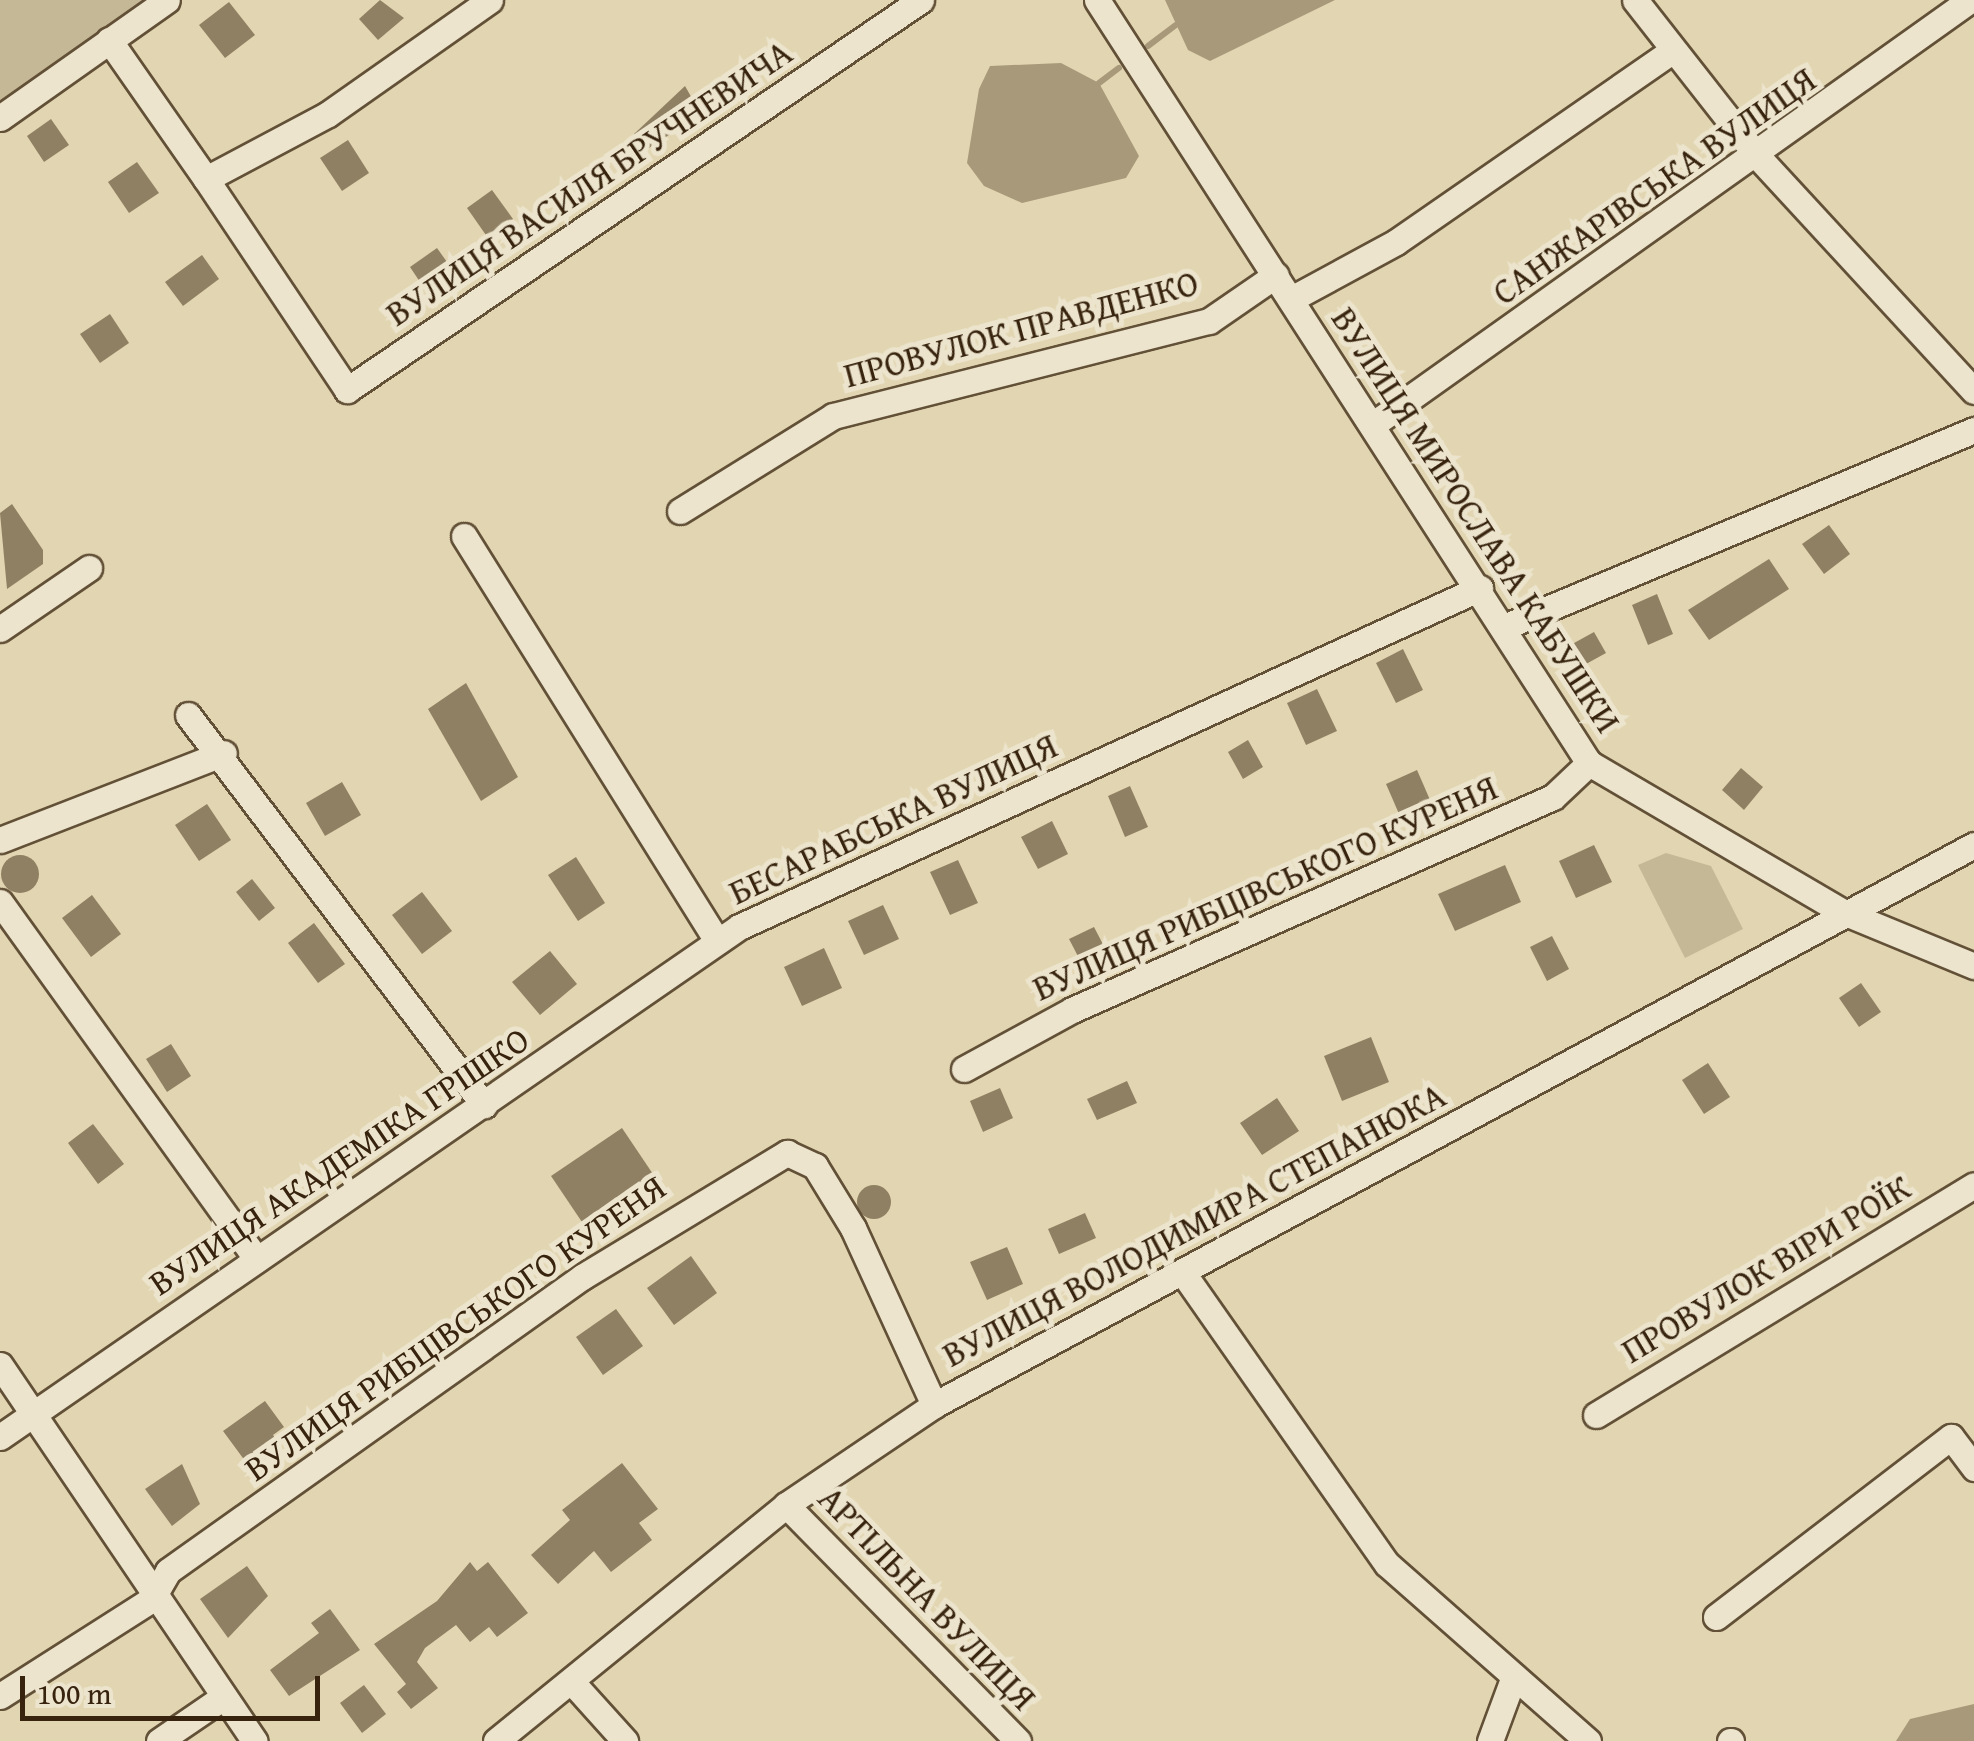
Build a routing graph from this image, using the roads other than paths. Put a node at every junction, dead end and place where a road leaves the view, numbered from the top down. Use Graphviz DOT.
graph roads {
  1 [pos="166,0"];
  2 [pos="490,0"];
  3 [pos="921,0"];
  4 [pos="1096,0"];
  5 [pos="1635,0"];
  6 [pos="1970,0"];
  7 [pos="109,40"];
  8 [pos="1669,53"];
  9 [pos="0,118"];
  10 [pos="1758,158"];
  11 [pos="206,178"];
  12 [pos="1276,275"];
  13 [pos="1293,298"];
  14 [pos="1974,391"];
  15 [pos="1375,424"];
  16 [pos="1974,430"];
  17 [pos="680,511"];
  18 [pos="464,536"];
  19 [pos="89,568"];
  20 [pos="1480,588"];
  21 [pos="1504,627"];
  22 [pos="0,628"];
  23 [pos="188,715"];
  24 [pos="224,753"];
  25 [pos="1589,762"];
  26 [pos="0,840"];
  27 [pos="1974,845"];
  28 [pos="0,902"];
  29 [pos="1843,912"];
  30 [pos="717,941"];
  31 [pos="1974,966"];
  32 [pos="964,1069"];
  33 [pos="484,1105"];
  34 [pos="1974,1186"];
  35 [pos="257,1259"];
  36 [pos="1183,1273"];
  37 [pos="0,1365"];
  38 [pos="934,1404"];
  39 [pos="35,1413"];
  40 [pos="1596,1415"];
  41 [pos="0,1437"];
  42 [pos="1974,1468"];
  43 [pos="786,1505"];
  44 [pos="152,1599"];
  45 [pos="1716,1617"];
  46 [pos="1514,1676"];
  47 [pos="571,1681"];
  48 [pos="0,1696"];
  49 [pos="222,1698"];
  50 [pos="159,1741"];
  51 [pos="255,1741"];
  52 [pos="496,1741"];
  53 [pos="624,1741"];
  54 [pos="1018,1741"];
  55 [pos="1490,1741"];
  56 [pos="1588,1741"];
  1 -- 7 [label="street"];
  2 -- 11 [label="street"];
  3 -- 11 [label="street, ВУЛИЦЯ ВАСИЛЯ БРУЧНЕВИЧА"];
  4 -- 12 [label="street, ВУЛИЦЯ МИРОСЛАВА КАБУШКИ"];
  5 -- 8 [label="street"];
  6 -- 10 [label="street, САНЖАРІВСЬКА ВУЛИЦЯ"];
  7 -- 9 [label="street"];
  7 -- 11 [label="street"];
  8 -- 10 [label="street"];
  8 -- 13 [label="street"];
  10 -- 14 [label="street"];
  10 -- 15 [label="street, САНЖАРІВСЬКА ВУЛИЦЯ"];
  12 -- 13 [label="street, ВУЛИЦЯ МИРОСЛАВА КАБУШКИ"];
  12 -- 17 [label="street, ПРОВУЛОК ПРАВДЕНКО"];
  13 -- 15 [label="street, ВУЛИЦЯ МИРОСЛАВА КАБУШКИ"];
  15 -- 20 [label="street, ВУЛИЦЯ МИРОСЛАВА КАБУШКИ"];
  16 -- 21 [label="street"];
  18 -- 30 [label="street, БЕСАРАБСЬКА ВУЛИЦЯ"];
  19 -- 22 [label="street"];
  20 -- 21 [label="street, ВУЛИЦЯ МИРОСЛАВА КАБУШКИ"];
  20 -- 30 [label="street, БЕСАРАБСЬКА ВУЛИЦЯ"];
  21 -- 25 [label="street, ВУЛИЦЯ МИРОСЛАВА КАБУШКИ"];
  23 -- 24 [label="street"];
  24 -- 26 [label="street"];
  24 -- 33 [label="street"];
  25 -- 29 [label="street, ВУЛИЦЯ МИРОСЛАВА КАБУШКИ"];
  25 -- 32 [label="street, ВУЛИЦЯ РИБЦІВСЬКОГО КУРЕНЯ"];
  27 -- 29 [label="street, ВУЛИЦЯ ВОЛОДИМИРА СТЕПАНЮКА"];
  28 -- 35 [label="street"];
  29 -- 31 [label="street, ВУЛИЦЯ МИРОСЛАВА КАБУШКИ"];
  29 -- 36 [label="street, ВУЛИЦЯ ВОЛОДИМИРА СТЕПАНЮКА"];
  30 -- 33 [label="street, ВУЛИЦЯ АКАДЕМІКА ГРІШКО"];
  33 -- 35 [label="street, ВУЛИЦЯ АКАДЕМІКА ГРІШКО"];
  34 -- 40 [label="street, ПРОВУЛОК ВІРИ РОЇК"];
  35 -- 39 [label="street, ВУЛИЦЯ АКАДЕМІКА ГРІШКО"];
  36 -- 38 [label="street, ВУЛИЦЯ ВОЛОДИМИРА СТЕПАНЮКА"];
  36 -- 46 [label="street"];
  37 -- 39 [label="street"];
  38 -- 43 [label="street, ВУЛИЦЯ ВОЛОДИМИРА СТЕПАНЮКА"];
  38 -- 44 [label="street, ВУЛИЦЯ РИБЦІВСЬКОГО КУРЕНЯ"];
  39 -- 41 [label="street, ВУЛИЦЯ АКАДЕМІКА ГРІШКО"];
  39 -- 44 [label="street"];
  42 -- 45 [label="street"];
  43 -- 47 [label="street, ВУЛИЦЯ ВОЛОДИМИРА СТЕПАНЮКА"];
  43 -- 54 [label="street, АРТІЛЬНА ВУЛИЦЯ"];
  44 -- 48 [label="street"];
  44 -- 49 [label="street"];
  46 -- 55 [label="street"];
  46 -- 56 [label="street"];
  47 -- 52 [label="street, ВУЛИЦЯ ВОЛОДИМИРА СТЕПАНЮКА"];
  47 -- 53 [label="street"];
  49 -- 50 [label="street"];
  49 -- 51 [label="street"];
}
